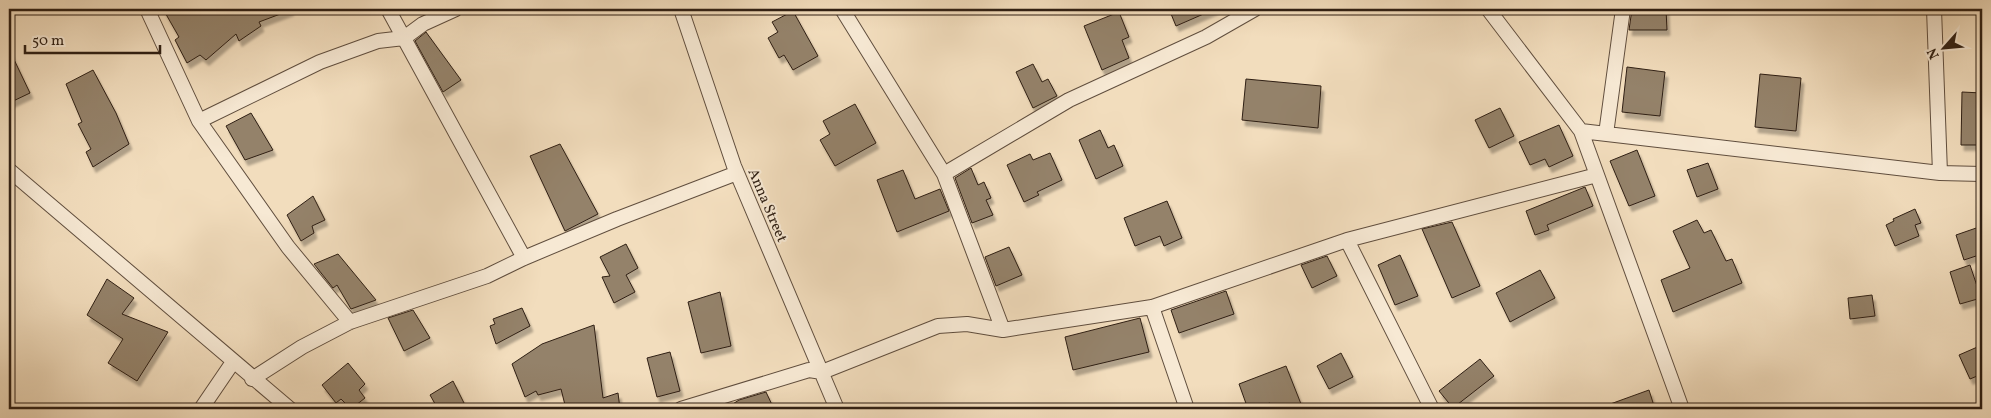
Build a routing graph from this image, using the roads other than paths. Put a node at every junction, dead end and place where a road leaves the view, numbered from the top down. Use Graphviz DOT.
graph roads {
  1 [pos="147,9"];
  2 [pos="388,9"];
  3 [pos="456,9"];
  4 [pos="681,9"];
  5 [pos="842,9"];
  6 [pos="1254,9"];
  7 [pos="1488,9"];
  8 [pos="1623,9"];
  9 [pos="1934,9"];
  10 [pos="404,38"];
  11 [pos="199,121"];
  12 [pos="1581,131"];
  13 [pos="1606,134"];
  14 [pos="9,170"];
  15 [pos="737,173"];
  16 [pos="1940,173"];
  17 [pos="944,174"];
  18 [pos="1982,174"];
  19 [pos="1597,175"];
  20 [pos="1347,240"];
  21 [pos="524,258"];
  22 [pos="1152,307"];
  23 [pos="350,322"];
  24 [pos="1003,330"];
  25 [pos="233,362"];
  26 [pos="822,372"];
  27 [pos="252,379"];
  28 [pos="201,409"];
  29 [pos="290,409"];
  30 [pos="681,409"];
  31 [pos="837,409"];
  32 [pos="1187,409"];
  33 [pos="1432,409"];
  34 [pos="1682,409"];
  1 -- 11 [label="street"];
  2 -- 10 [label="street"];
  3 -- 10 [label="street"];
  4 -- 15 [label="street, Anna Street"];
  5 -- 17 [label="street"];
  6 -- 17 [label="street"];
  7 -- 12 [label="street"];
  8 -- 13 [label="street"];
  9 -- 16 [label="street"];
  10 -- 11 [label="street"];
  10 -- 21 [label="street"];
  11 -- 23 [label="street"];
  12 -- 13 [label="street"];
  12 -- 19 [label="street"];
  13 -- 16 [label="street"];
  14 -- 25 [label="street"];
  15 -- 21 [label="street"];
  15 -- 26 [label="street, Anna Street"];
  16 -- 18 [label="street"];
  17 -- 24 [label="street"];
  19 -- 20 [label="street"];
  19 -- 34 [label="street"];
  20 -- 22 [label="street"];
  20 -- 33 [label="street"];
  21 -- 23 [label="street"];
  22 -- 24 [label="street"];
  22 -- 32 [label="street"];
  23 -- 27 [label="street"];
  24 -- 26 [label="street"];
  25 -- 27 [label="street"];
  25 -- 28 [label="street"];
  26 -- 30 [label="street"];
  26 -- 31 [label="street, Anna Street"];
  27 -- 29 [label="street"];
}
